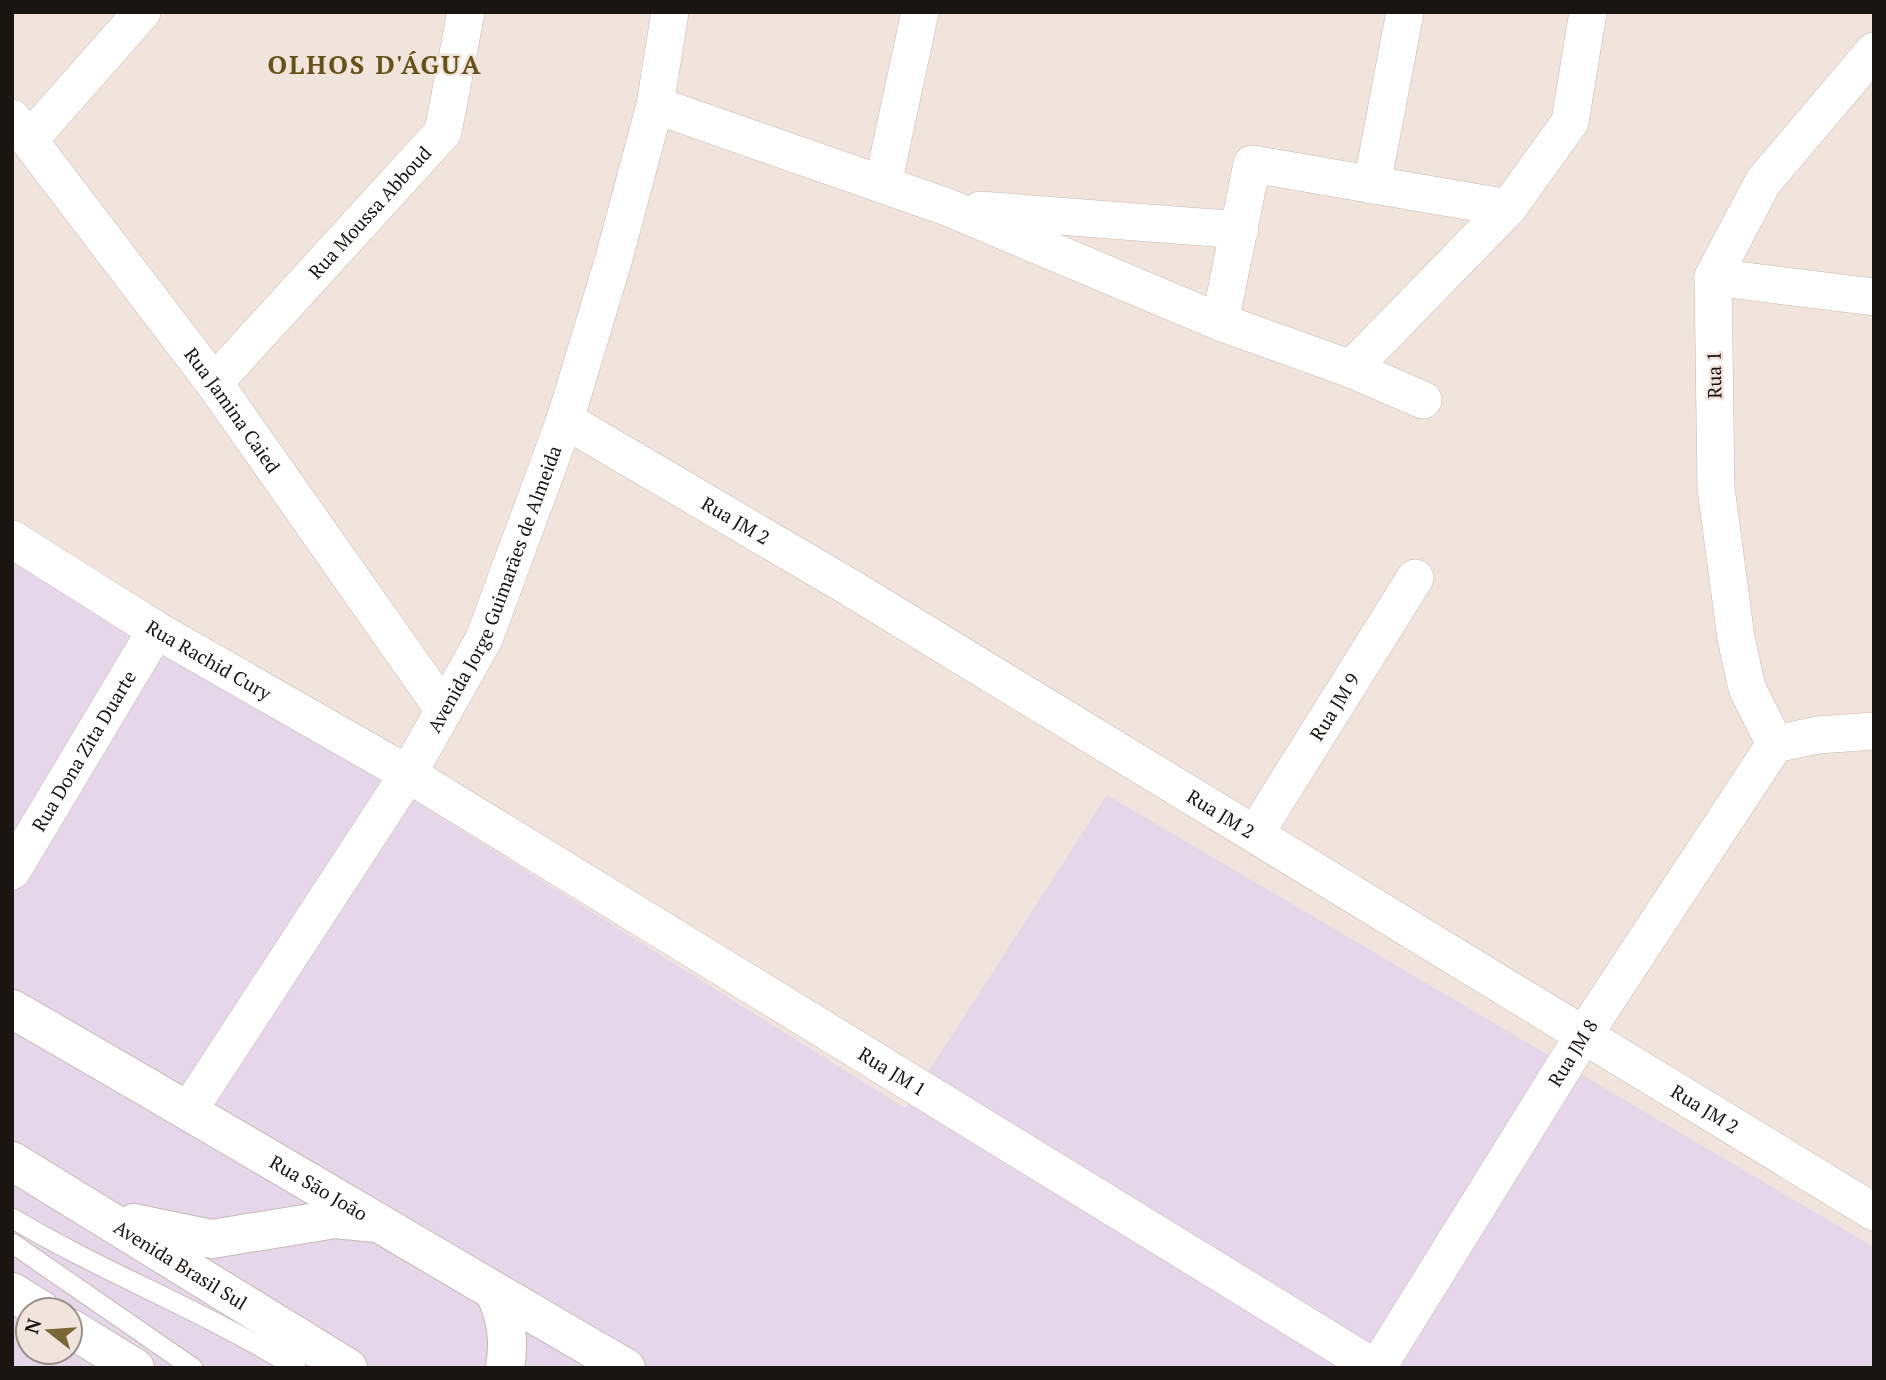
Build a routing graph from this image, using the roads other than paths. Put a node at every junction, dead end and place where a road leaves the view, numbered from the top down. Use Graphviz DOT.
graph roads {
  1 [pos="142,12"];
  2 [pos="466,12"];
  3 [pos="670,12"];
  4 [pos="920,12"];
  5 [pos="1405,12"];
  6 [pos="1588,12"];
  7 [pos="1874,51"];
  8 [pos="655,105"];
  9 [pos="21,128"];
  10 [pos="883,184"];
  11 [pos="1372,185"];
  12 [pos="947,207"];
  13 [pos="1508,208"];
  14 [pos="1240,230"];
  15 [pos="1713,277"];
  16 [pos="1874,297"];
  17 [pos="1220,322"];
  18 [pos="1351,369"];
  19 [pos="214,383"];
  20 [pos="1423,400"];
  21 [pos="565,420"];
  22 [pos="12,539"];
  23 [pos="1415,578"];
  24 [pos="156,630"];
  25 [pos="444,710"];
  26 [pos="1874,731"];
  27 [pos="1775,744"];
  28 [pos="408,774"];
  29 [pos="1255,834"];
  30 [pos="12,871"];
  31 [pos="12,1009"];
  32 [pos="1583,1036"];
  33 [pos="189,1110"];
  34 [pos="12,1161"];
  35 [pos="89,1208"];
  36 [pos="1874,1212"];
  37 [pos="12,1218"];
  38 [pos="376,1223"];
  39 [pos="12,1243"];
  40 [pos="494,1291"];
  41 [pos="84,1337"];
  42 [pos="84,1343"];
  43 [pos="104,1368"];
  44 [pos="135,1368"];
  45 [pos="193,1368"];
  46 [pos="296,1368"];
  47 [pos="348,1368"];
  48 [pos="505,1368"];
  49 [pos="626,1368"];
  50 [pos="1376,1368"];
  1 -- 9 [label="street"];
  2 -- 19 [label="street, Rua Moussa Abboud"];
  3 -- 8 [label="street, Avenida Jorge Guimarães de Almeida"];
  4 -- 10 [label="street"];
  5 -- 11 [label="street"];
  6 -- 13 [label="street"];
  7 -- 15 [label="street, Rua 1"];
  8 -- 10 [label="street"];
  8 -- 21 [label="street, Avenida Jorge Guimarães de Almeida"];
  9 -- 19 [label="street, Rua Jamina Caied"];
  10 -- 12 [label="street"];
  11 -- 13 [label="street"];
  11 -- 14 [label="street"];
  12 -- 14 [label="street"];
  12 -- 17 [label="street"];
  13 -- 18 [label="street"];
  14 -- 17 [label="street"];
  15 -- 16 [label="street"];
  15 -- 27 [label="street, Rua 1"];
  17 -- 18 [label="street"];
  18 -- 20 [label="street"];
  19 -- 25 [label="street, Rua Jamina Caied"];
  21 -- 25 [label="street, Avenida Jorge Guimarães de Almeida"];
  21 -- 29 [label="street, Rua JM 2"];
  22 -- 24 [label="street, Rua Rachid Cury"];
  23 -- 29 [label="street, Rua JM 9"];
  24 -- 28 [label="street, Rua Rachid Cury"];
  24 -- 30 [label="street, Rua Dona Zita Duarte"];
  25 -- 28 [label="street, Avenida Jorge Guimarães de Almeida"];
  26 -- 27 [label="street"];
  27 -- 32 [label="street, Rua JM 8"];
  28 -- 33 [label="street, Avenida Jorge Guimarães de Almeida"];
  28 -- 50 [label="street, Rua JM 1"];
  29 -- 32 [label="street, Rua JM 2"];
  31 -- 33 [label="main road, Rua São João"];
  32 -- 36 [label="street, Rua JM 2"];
  32 -- 50 [label="street, Rua JM 8"];
  33 -- 38 [label="main road, Rua São João"];
  34 -- 35 [label="main road, Avenida Brasil Sul"];
  35 -- 38 [label="main road"];
  35 -- 47 [label="main road, Avenida Brasil Sul"];
  37 -- 46 [label="lane"];
  38 -- 40 [label="main road, Rua São João"];
  39 -- 45 [label="lane"];
  40 -- 48 [label="main road"];
  40 -- 49 [label="main road, Rua São João"];
  41 -- 44 [label="main road"];
  42 -- 43 [label="main road"];
}
